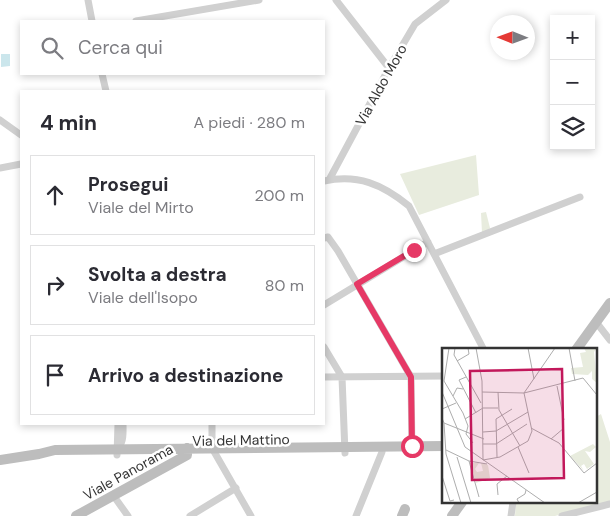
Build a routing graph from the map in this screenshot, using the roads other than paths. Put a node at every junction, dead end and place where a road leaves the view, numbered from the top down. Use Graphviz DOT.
graph roads {
  1 [pos="88,0"];
  2 [pos="259,0"];
  3 [pos="336,0"];
  4 [pos="446,0"];
  5 [pos="92,20"];
  6 [pos="142,20"];
  7 [pos="389,68"];
  8 [pos="102,75"];
  9 [pos="106,90"];
  10 [pos="0,120"];
  11 [pos="20,135"];
  12 [pos="20,164"];
  13 [pos="0,168"];
  14 [pos="326,180"];
  15 [pos="580,197"];
  16 [pos="325,238"];
  17 [pos="428,242"];
  18 [pos="434,254"];
  19 [pos="357,284"];
  20 [pos="325,303"];
  21 [pos="610,303"];
  22 [pos="596,322"];
  23 [pos="610,340"];
  24 [pos="483,348"];
  25 [pos="577,348"];
  26 [pos="325,349"];
  27 [pos="442,376"];
  28 [pos="325,377"];
  29 [pos="342,377"];
  30 [pos="411,377"];
  31 [pos="118,425"];
  32 [pos="124,425"];
  33 [pos="212,425"];
  34 [pos="120,436"];
  35 [pos="442,446"];
  36 [pos="135,449"];
  37 [pos="412,449"];
  38 [pos="345,450"];
  39 [pos="382,450"];
  40 [pos="114,451"];
  41 [pos="214,451"];
  42 [pos="187,452"];
  43 [pos="442,453"];
  44 [pos="0,460"];
  45 [pos="236,488"];
  46 [pos="113,494"];
  47 [pos="461,504"];
  48 [pos="610,504"];
  49 [pos="76,516"];
  50 [pos="128,516"];
  51 [pos="190,516"];
  52 [pos="251,516"];
  53 [pos="356,516"];
  54 [pos="452,516"];
  55 [pos="562,516"];
  1 -- 5 [label="street"];
  2 -- 6 [label="street"];
  3 -- 7 [label="street"];
  4 -- 7 [label="street, Via Aldo Moro"];
  7 -- 14 [label="street, Via Aldo Moro"];
  8 -- 9 [label="street"];
  10 -- 11 [label="street"];
  12 -- 13 [label="street"];
  14 -- 17 [label="street"];
  15 -- 18 [label="street"];
  16 -- 19 [label="street"];
  17 -- 18 [label="street"];
  17 -- 19 [label="street"];
  18 -- 24 [label="street"];
  19 -- 20 [label="street"];
  19 -- 30 [label="street"];
  21 -- 22 [label="main road"];
  22 -- 23 [label="street"];
  22 -- 25 [label="main road"];
  26 -- 29 [label="street"];
  27 -- 30 [label="street"];
  28 -- 29 [label="street"];
  29 -- 30 [label="street"];
  29 -- 38 [label="street"];
  30 -- 37 [label="street"];
  31 -- 34 [label="street"];
  32 -- 34 [label="street"];
  33 -- 41 [label="street"];
  34 -- 36 [label="street"];
  34 -- 40 [label="street"];
  35 -- 37 [label="main road, Via del Mattino"];
  36 -- 40 [label="main road, Via del Mattino"];
  36 -- 42 [label="main road, Via del Mattino"];
  37 -- 39 [label="main road, Via del Mattino"];
  37 -- 43 [label="main road, Via del Mattino"];
  38 -- 39 [label="main road, Via del Mattino"];
  38 -- 41 [label="main road, Via del Mattino"];
  39 -- 53 [label="street"];
  40 -- 42 [label="main road, Via del Mattino"];
  40 -- 44 [label="main road, Via del Mattino"];
  41 -- 42 [label="main road, Via del Mattino"];
  41 -- 45 [label="street"];
  42 -- 46 [label="main road, Viale Panorama"];
  45 -- 51 [label="street"];
  45 -- 52 [label="street"];
  46 -- 49 [label="main road, Viale Panorama"];
  46 -- 50 [label="street"];
  47 -- 54 [label="main road"];
  48 -- 55 [label="street"];
}
